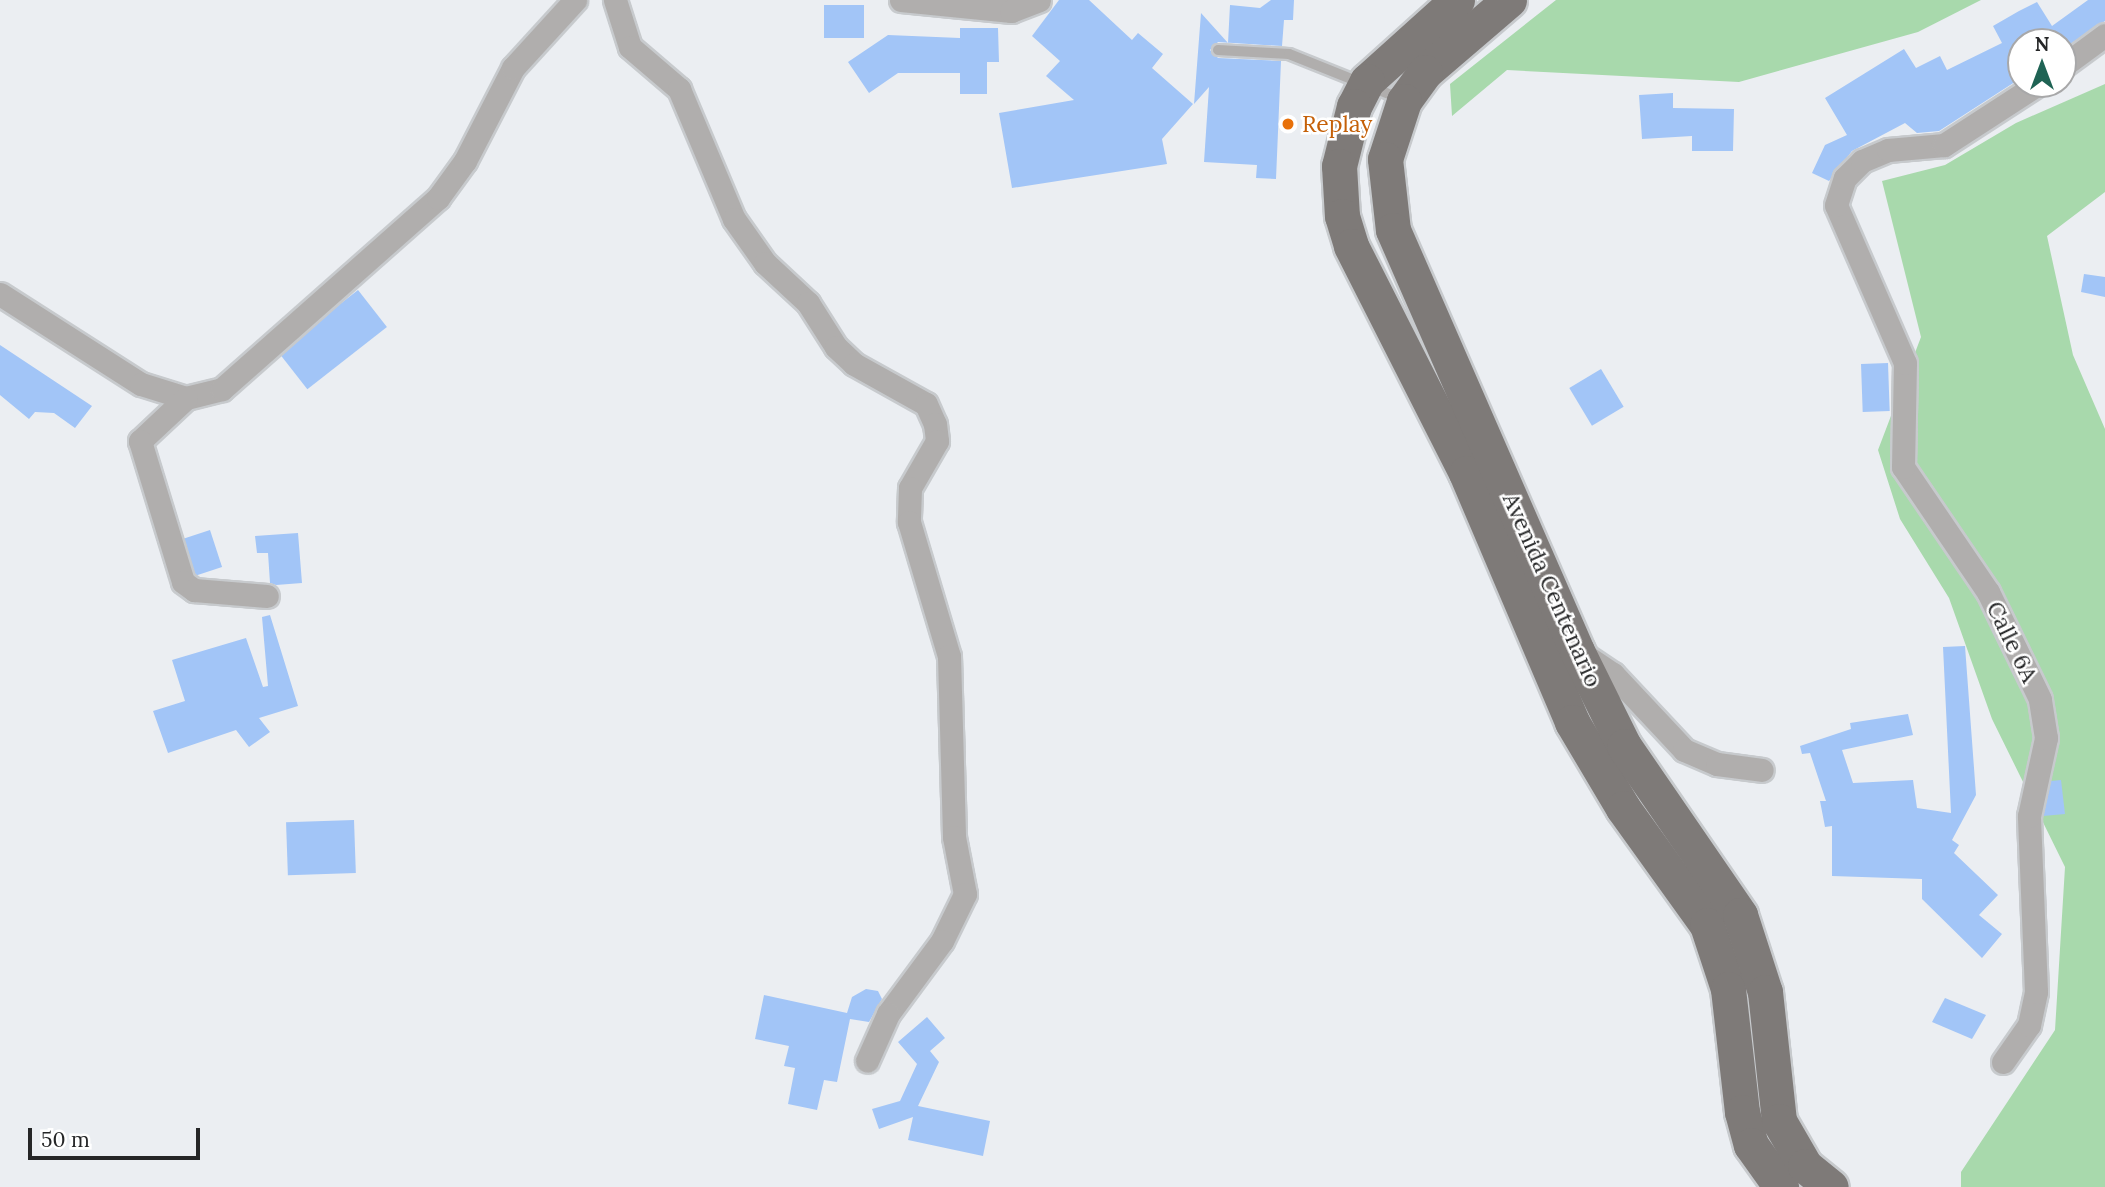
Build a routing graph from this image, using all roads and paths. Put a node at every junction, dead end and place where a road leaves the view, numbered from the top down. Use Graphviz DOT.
graph roads {
  1 [pos="575,0"];
  2 [pos="615,0"];
  3 [pos="901,0"];
  4 [pos="1039,0"];
  5 [pos="1457,0"];
  6 [pos="1510,0"];
  7 [pos="939,2"];
  8 [pos="2105,35"];
  9 [pos="1218,50"];
  10 [pos="2077,56"];
  11 [pos="1367,82"];
  12 [pos="2016,98"];
  13 [pos="1404,101"];
  14 [pos="0,294"];
  15 [pos="186,398"];
  16 [pos="267,596"];
  17 [pos="1577,651"];
  18 [pos="1762,770"];
  19 [pos="867,1060"];
  20 [pos="2003,1062"];
  21 [pos="1781,1187"];
  22 [pos="1831,1187"];
  1 -- 15 [label="street"];
  2 -- 19 [label="street"];
  3 -- 7 [label="street"];
  4 -- 7 [label="street"];
  5 -- 11 [label="main road, Avenida Centenario"];
  6 -- 13 [label="main road, Avenida Centenario"];
  8 -- 10 [label="street"];
  9 -- 11 [label="lane"];
  11 -- 13 [label="lane"];
  11 -- 21 [label="main road, Avenida Centenario"];
  12 -- 20 [label="street, Calle 6A"];
  13 -- 17 [label="main road, Avenida Centenario"];
  14 -- 15 [label="street"];
  15 -- 16 [label="street"];
  17 -- 18 [label="street"];
  17 -- 22 [label="main road, Avenida Centenario"];
}
